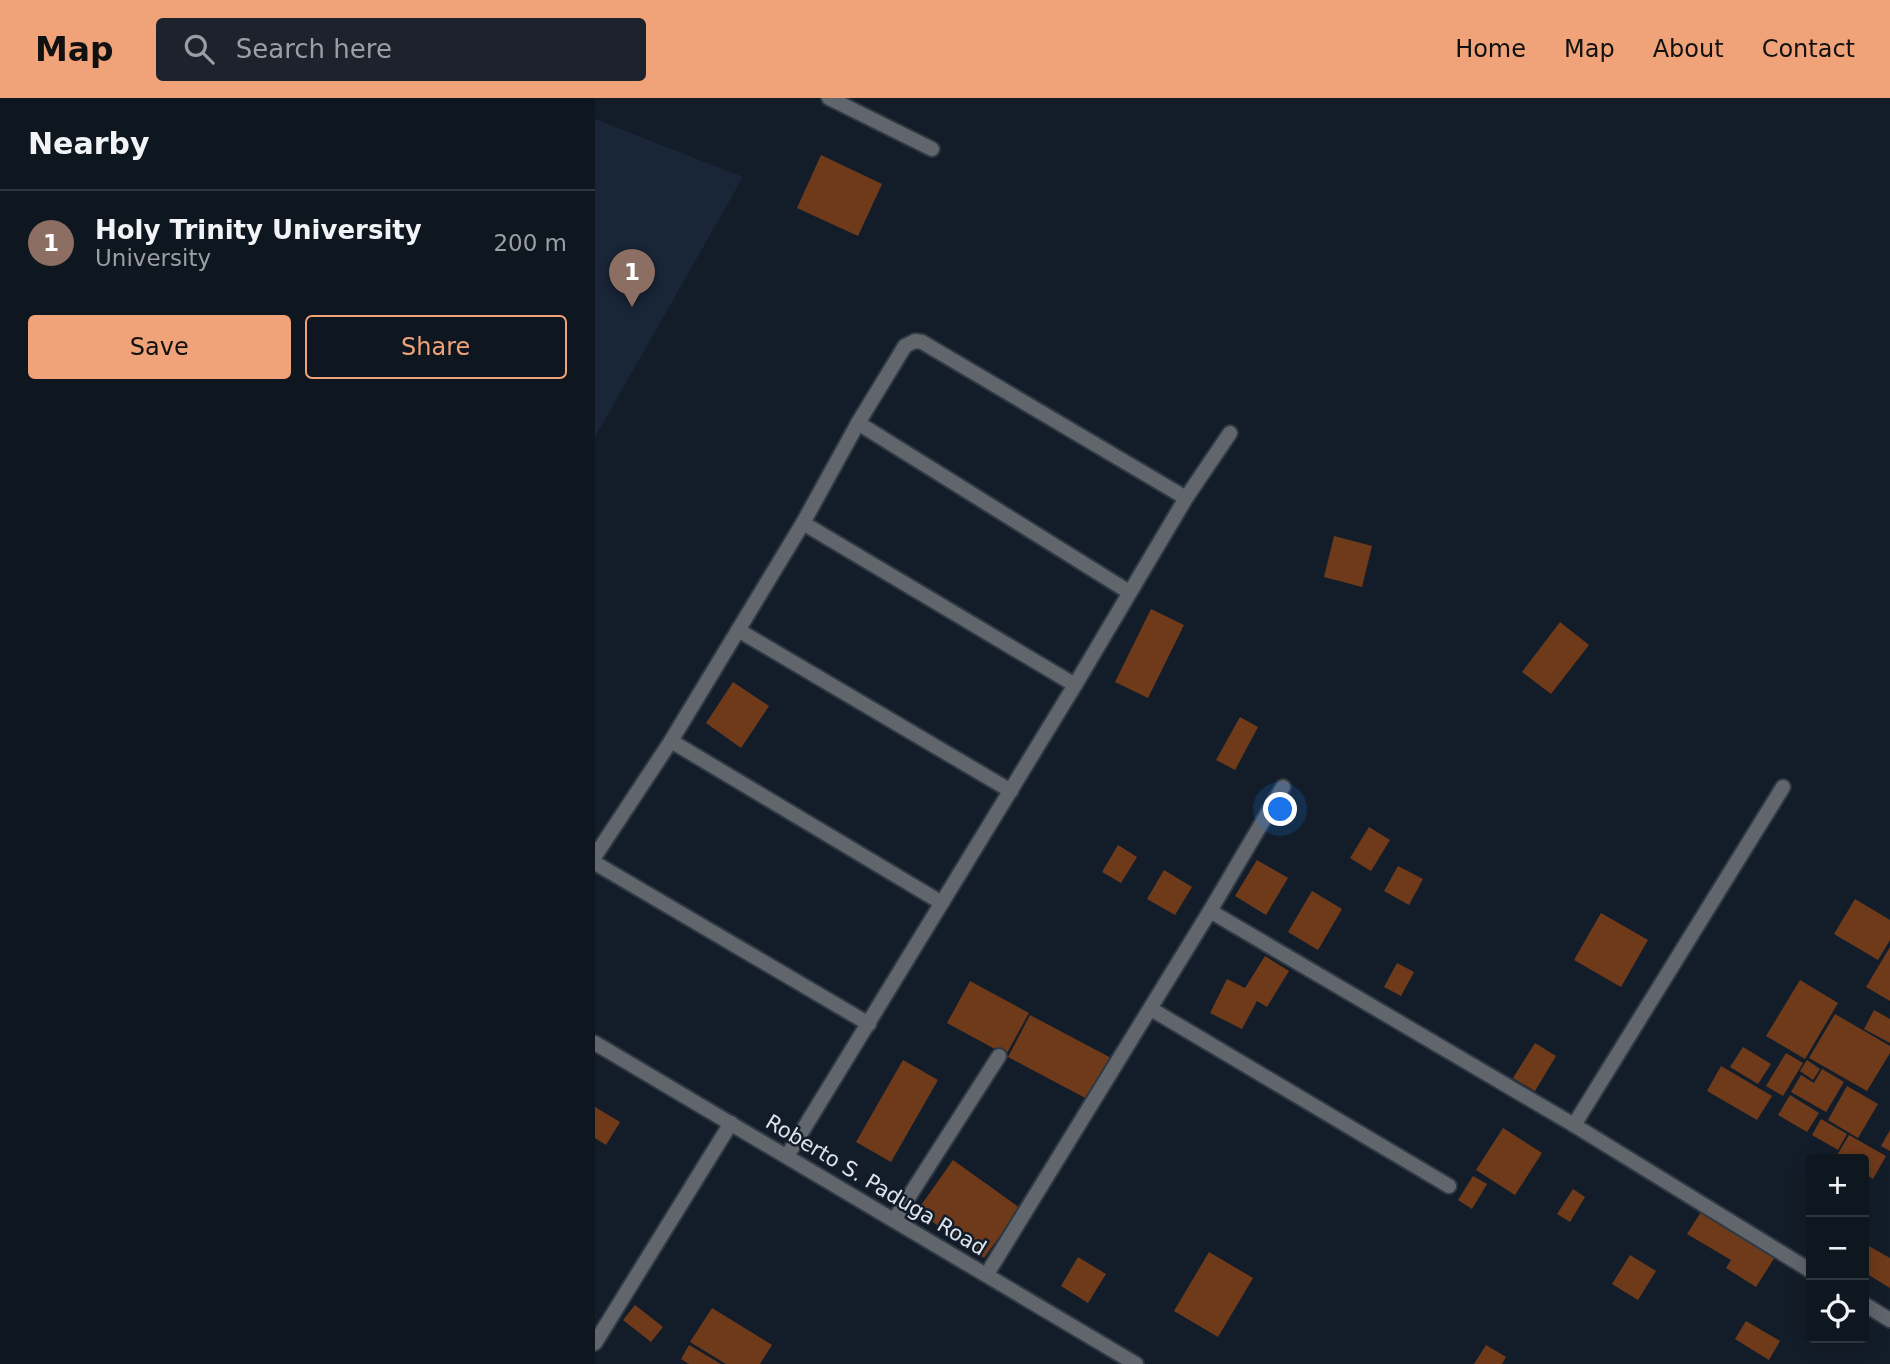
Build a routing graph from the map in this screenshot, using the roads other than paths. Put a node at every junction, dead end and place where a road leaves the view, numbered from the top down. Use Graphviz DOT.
graph roads {
  1 [pos="829,98"];
  2 [pos="932,149"];
  3 [pos="858,423"];
  4 [pos="1230,433"];
  5 [pos="1186,498"];
  6 [pos="803,523"];
  7 [pos="1129,592"];
  8 [pos="738,630"];
  9 [pos="1075,685"];
  10 [pos="671,741"];
  11 [pos="1283,787"];
  12 [pos="1783,787"];
  13 [pos="1011,790"];
  14 [pos="595,856"];
  15 [pos="595,863"];
  16 [pos="942,903"];
  17 [pos="1210,911"];
  18 [pos="1151,1009"];
  19 [pos="869,1024"];
  20 [pos="595,1043"];
  21 [pos="999,1056"];
  22 [pos="731,1123"];
  23 [pos="1574,1125"];
  24 [pos="787,1156"];
  25 [pos="1449,1186"];
  26 [pos="894,1220"];
  27 [pos="1806,1268"];
  28 [pos="987,1275"];
  29 [pos="1869,1307"];
  30 [pos="1890,1320"];
  31 [pos="595,1343"];
  32 [pos="1136,1364"];
  1 -- 2 [label="street"];
  3 -- 5 [label="street"];
  3 -- 6 [label="street"];
  3 -- 7 [label="street"];
  4 -- 5 [label="street"];
  5 -- 7 [label="street"];
  6 -- 8 [label="street"];
  6 -- 9 [label="street"];
  7 -- 9 [label="street"];
  8 -- 10 [label="street"];
  8 -- 13 [label="street"];
  9 -- 13 [label="street"];
  10 -- 14 [label="street"];
  10 -- 16 [label="street"];
  11 -- 17 [label="street"];
  12 -- 23 [label="street"];
  13 -- 16 [label="street"];
  15 -- 19 [label="street"];
  16 -- 19 [label="street"];
  17 -- 18 [label="street"];
  17 -- 23 [label="street"];
  18 -- 25 [label="street"];
  18 -- 28 [label="street"];
  19 -- 24 [label="street"];
  20 -- 22 [label="street, Roberto S. Paduga Road"];
  21 -- 26 [label="street"];
  22 -- 24 [label="street, Roberto S. Paduga Road"];
  22 -- 31 [label="street"];
  23 -- 27 [label="street"];
  24 -- 26 [label="street, Roberto S. Paduga Road"];
  26 -- 28 [label="street, Roberto S. Paduga Road"];
  28 -- 32 [label="street, Roberto S. Paduga Road"];
  29 -- 30 [label="street"];
}
